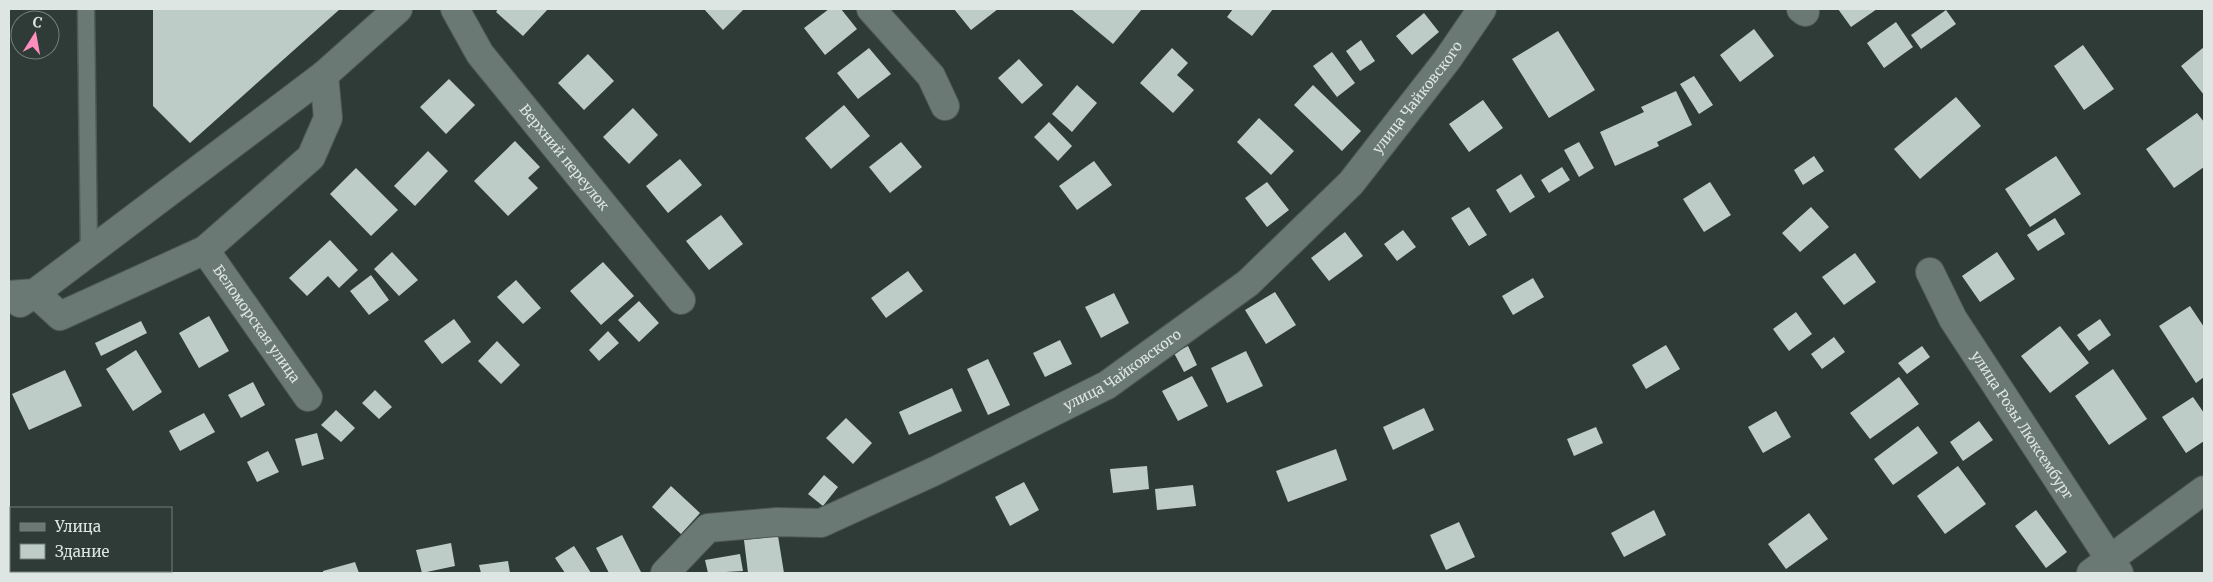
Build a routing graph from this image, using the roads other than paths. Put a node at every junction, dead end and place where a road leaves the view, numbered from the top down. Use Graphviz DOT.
graph roads {
  1 [pos="86,9"];
  2 [pos="398,9"];
  3 [pos="455,9"];
  4 [pos="871,9"];
  5 [pos="1482,9"];
  6 [pos="324,75"];
  7 [pos="945,106"];
  8 [pos="205,250"];
  9 [pos="89,253"];
  10 [pos="1930,272"];
  11 [pos="35,293"];
  12 [pos="9,295"];
  13 [pos="681,300"];
  14 [pos="9,310"];
  15 [pos="308,396"];
  16 [pos="2204,490"];
  17 [pos="2107,568"];
  18 [pos="665,573"];
  1 -- 9 [label="lane"];
  2 -- 6 [label="street"];
  3 -- 13 [label="street, Верхний переулок"];
  4 -- 7 [label="street"];
  5 -- 18 [label="street, улица Чайковского"];
  6 -- 8 [label="street"];
  6 -- 9 [label="street"];
  8 -- 11 [label="street"];
  8 -- 15 [label="street, Беломорская улица"];
  9 -- 11 [label="street"];
  10 -- 17 [label="street, улица Розы Люксембург"];
  11 -- 12 [label="street"];
  11 -- 14 [label="street"];
  16 -- 17 [label="street"];
}
